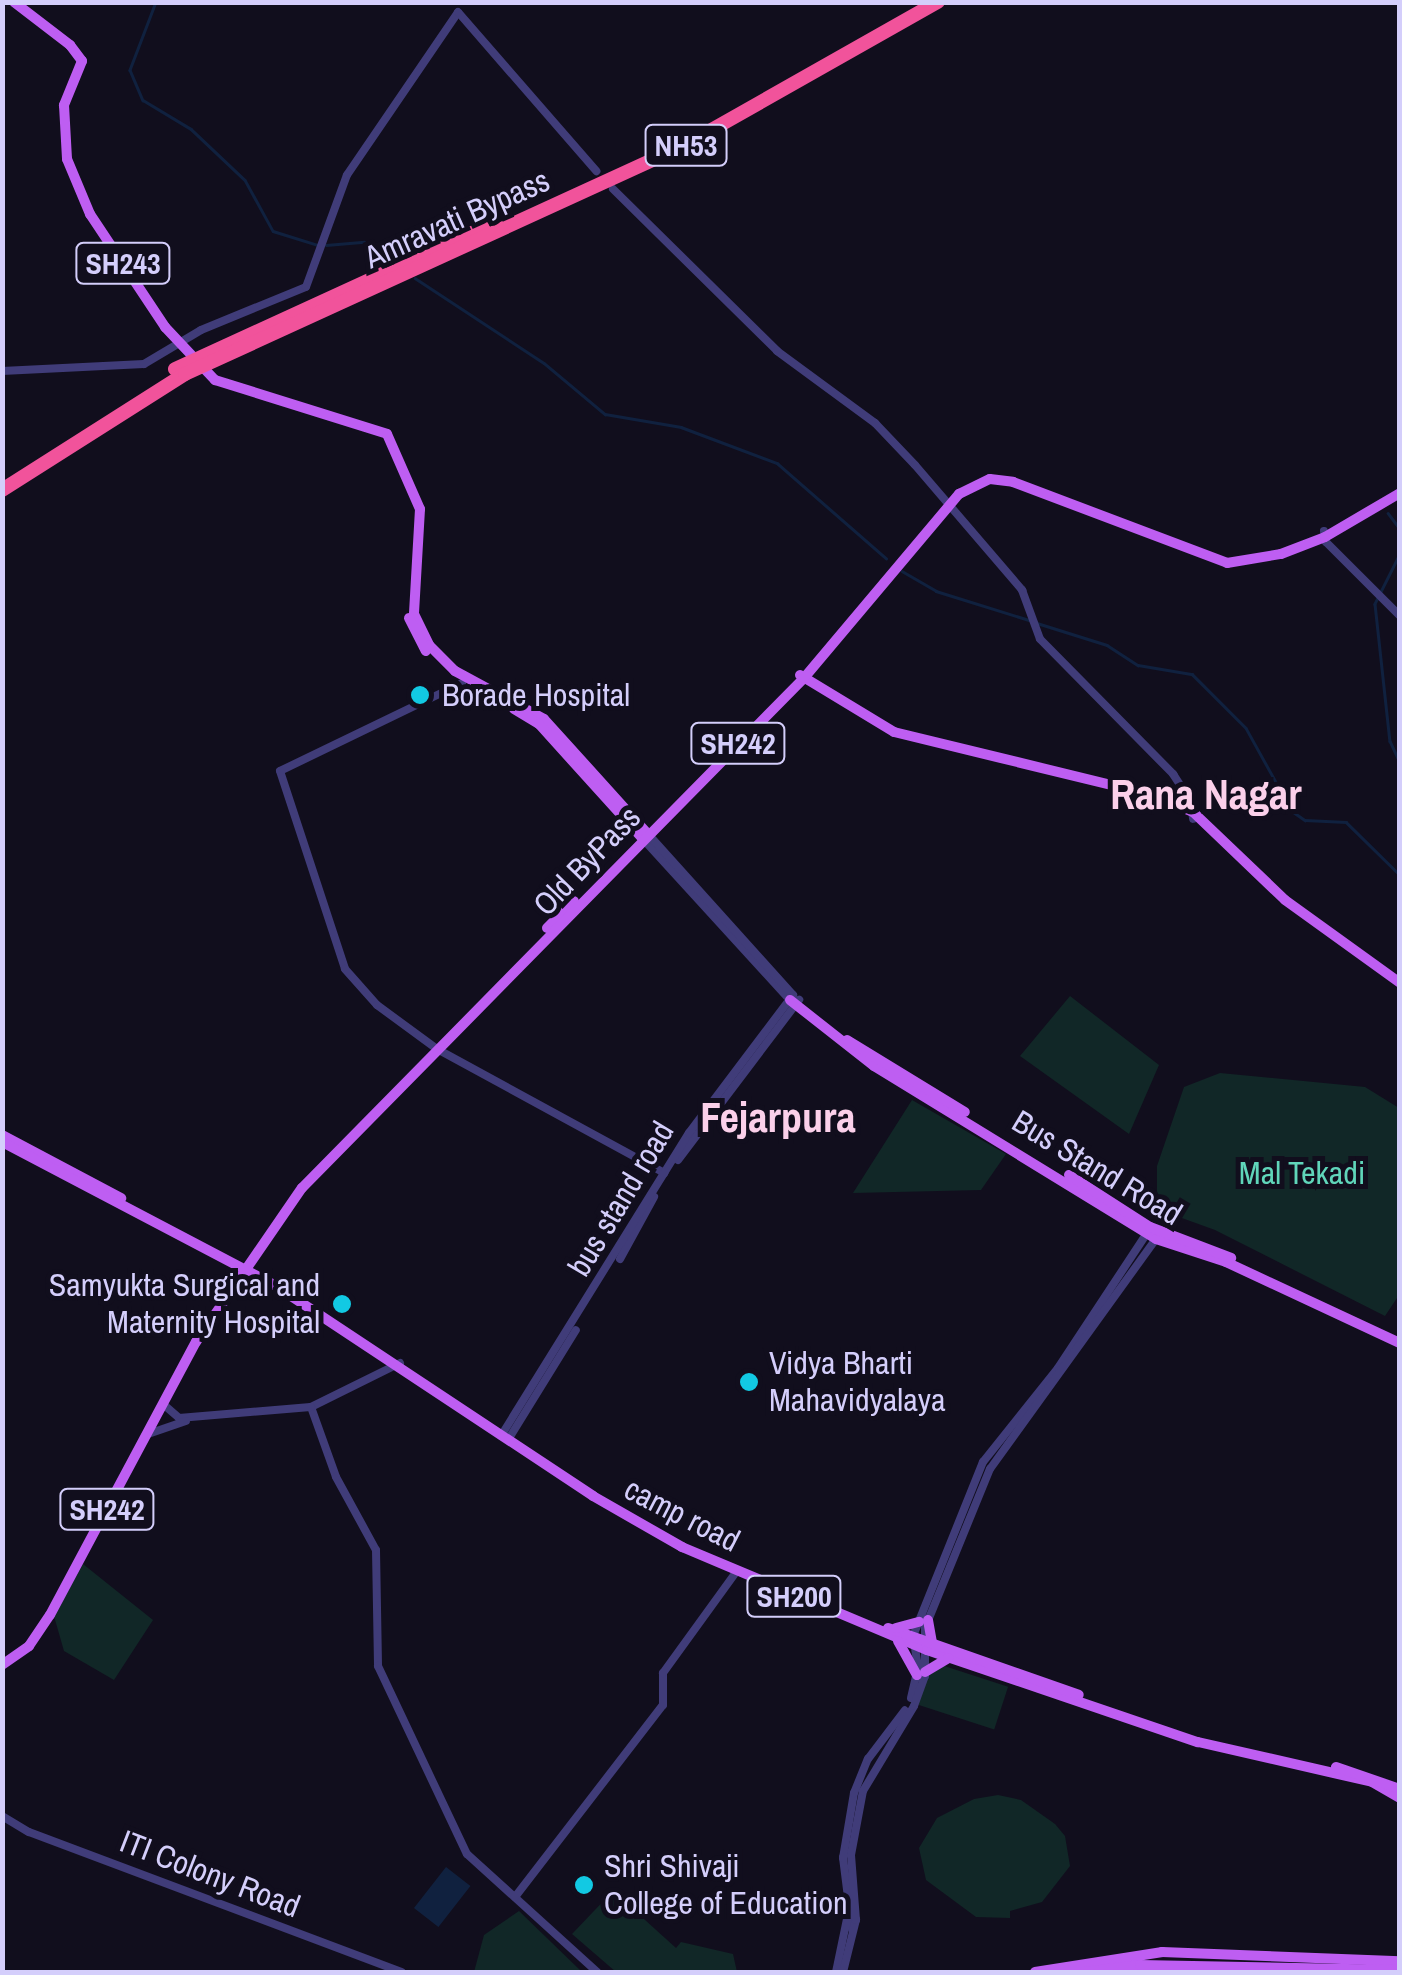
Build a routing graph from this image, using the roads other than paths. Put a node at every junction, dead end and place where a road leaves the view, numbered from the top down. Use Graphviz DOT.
graph roads {
  1 [pos="14,2"];
  2 [pos="922,2"];
  3 [pos="938,2"];
  4 [pos="596,172"];
  5 [pos="613,189"];
  6 [pos="417,261"];
  7 [pos="178,342"];
  8 [pos="2,370"];
  9 [pos="183,370"];
  10 [pos="370,428"];
  11 [pos="2,480"];
  12 [pos="2,490"];
  13 [pos="1400,490"];
  14 [pos="948,501"];
  15 [pos="1324,534"];
  16 [pos="1400,616"];
  17 [pos="802,676"];
  18 [pos="462,683"];
  19 [pos="1193,815"];
  20 [pos="644,835"];
  21 [pos="1400,983"];
  22 [pos="1400,990"];
  23 [pos="794,1000"];
  24 [pos="434,1047"];
  25 [pos="2,1139"];
  26 [pos="664,1173"];
  27 [pos="1154,1233"];
  28 [pos="245,1266"];
  29 [pos="1399,1339"];
  30 [pos="398,1365"];
  31 [pos="163,1404"];
  32 [pos="311,1407"];
  33 [pos="195,1418"];
  34 [pos="148,1434"];
  35 [pos="506,1436"];
  36 [pos="736,1572"];
  37 [pos="924,1621"];
  38 [pos="893,1634"];
  39 [pos="922,1643"];
  40 [pos="949,1658"];
  41 [pos="2,1664"];
  42 [pos="921,1674"];
  43 [pos="1400,1789"];
  44 [pos="1400,1798"];
  45 [pos="2,1816"];
  46 [pos="515,1898"];
  47 [pos="848,1914"];
  48 [pos="854,1933"];
  49 [pos="1400,1961"];
  50 [pos="1332,1965"];
  51 [pos="1357,1966"];
  52 [pos="1400,1970"];
  53 [pos="402,1972"];
  54 [pos="597,1972"];
  55 [pos="840,1972"];
  56 [pos="1035,1972"];
  57 [pos="1084,1972"];
  1 -- 7 [label="main road, SH243"];
  2 -- 6 [label="highway, Amravati Bypass / NH53"];
  3 -- 6 [label="highway, Amravati Bypass / NH53"];
  4 -- 7 [label="street"];
  5 -- 14 [label="street"];
  6 -- 9 [label="highway, Amravati Bypass / NH53"];
  7 -- 8 [label="street"];
  7 -- 10 [label="main road, SH243"];
  9 -- 11 [label="highway, Amravati Bypass / NH53"];
  9 -- 12 [label="highway, Amravati Bypass / NH53"];
  10 -- 18 [label="main road"];
  10 -- 20 [label="main road, SH243"];
  13 -- 15 [label="main road, Old ByPass / SH242"];
  14 -- 15 [label="main road, Old ByPass / SH242"];
  14 -- 17 [label="main road, Old ByPass / SH242"];
  14 -- 19 [label="street"];
  15 -- 16 [label="street"];
  17 -- 19 [label="main road"];
  17 -- 20 [label="main road, Old ByPass / SH242"];
  18 -- 20 [label="main road"];
  18 -- 24 [label="street"];
  19 -- 21 [label="main road"];
  19 -- 22 [label="main road"];
  20 -- 23 [label="street"];
  20 -- 24 [label="main road, Old ByPass / SH242"];
  23 -- 26 [label="street, bus stand road"];
  23 -- 27 [label="main road, Bus Stand Road"];
  23 -- 35 [label="street, bus stand road"];
  24 -- 26 [label="street"];
  24 -- 28 [label="main road, Old ByPass / SH242"];
  25 -- 28 [label="main road, camp road / SH200"];
  26 -- 35 [label="street, bus stand road"];
  27 -- 29 [label="main road, Bus Stand Road"];
  27 -- 37 [label="street"];
  28 -- 30 [label="main road, camp road / SH200"];
  28 -- 31 [label="main road, Old ByPass / SH242"];
  30 -- 32 [label="street"];
  30 -- 35 [label="main road, camp road / SH200"];
  31 -- 33 [label="street"];
  31 -- 34 [label="main road, Old ByPass / SH242"];
  32 -- 33 [label="street"];
  32 -- 46 [label="street"];
  33 -- 34 [label="street"];
  34 -- 41 [label="main road, Old ByPass / SH242"];
  35 -- 36 [label="main road, camp road / SH200"];
  35 -- 38 [label="main road, camp road / SH200"];
  36 -- 38 [label="main road, camp road / SH200"];
  36 -- 46 [label="street"];
  37 -- 38 [label="main road"];
  37 -- 39 [label="main road"];
  37 -- 39 [label="street"];
  38 -- 39 [label="main road, camp road / SH200"];
  38 -- 42 [label="main road"];
  39 -- 40 [label="main road, camp road / SH200"];
  39 -- 42 [label="street"];
  39 -- 43 [label="main road, camp road / SH200"];
  40 -- 42 [label="main road"];
  40 -- 44 [label="main road, camp road / SH200"];
  42 -- 47 [label="street"];
  42 -- 48 [label="street"];
  45 -- 53 [label="street, ITI Colony Road"];
  46 -- 54 [label="street"];
  47 -- 48 [label="street"];
  47 -- 55 [label="street"];
  48 -- 55 [label="street"];
  49 -- 51 [label="main road"];
  50 -- 51 [label="main road"];
  50 -- 56 [label="main road"];
  50 -- 57 [label="main road"];
  51 -- 52 [label="main road"];
}
